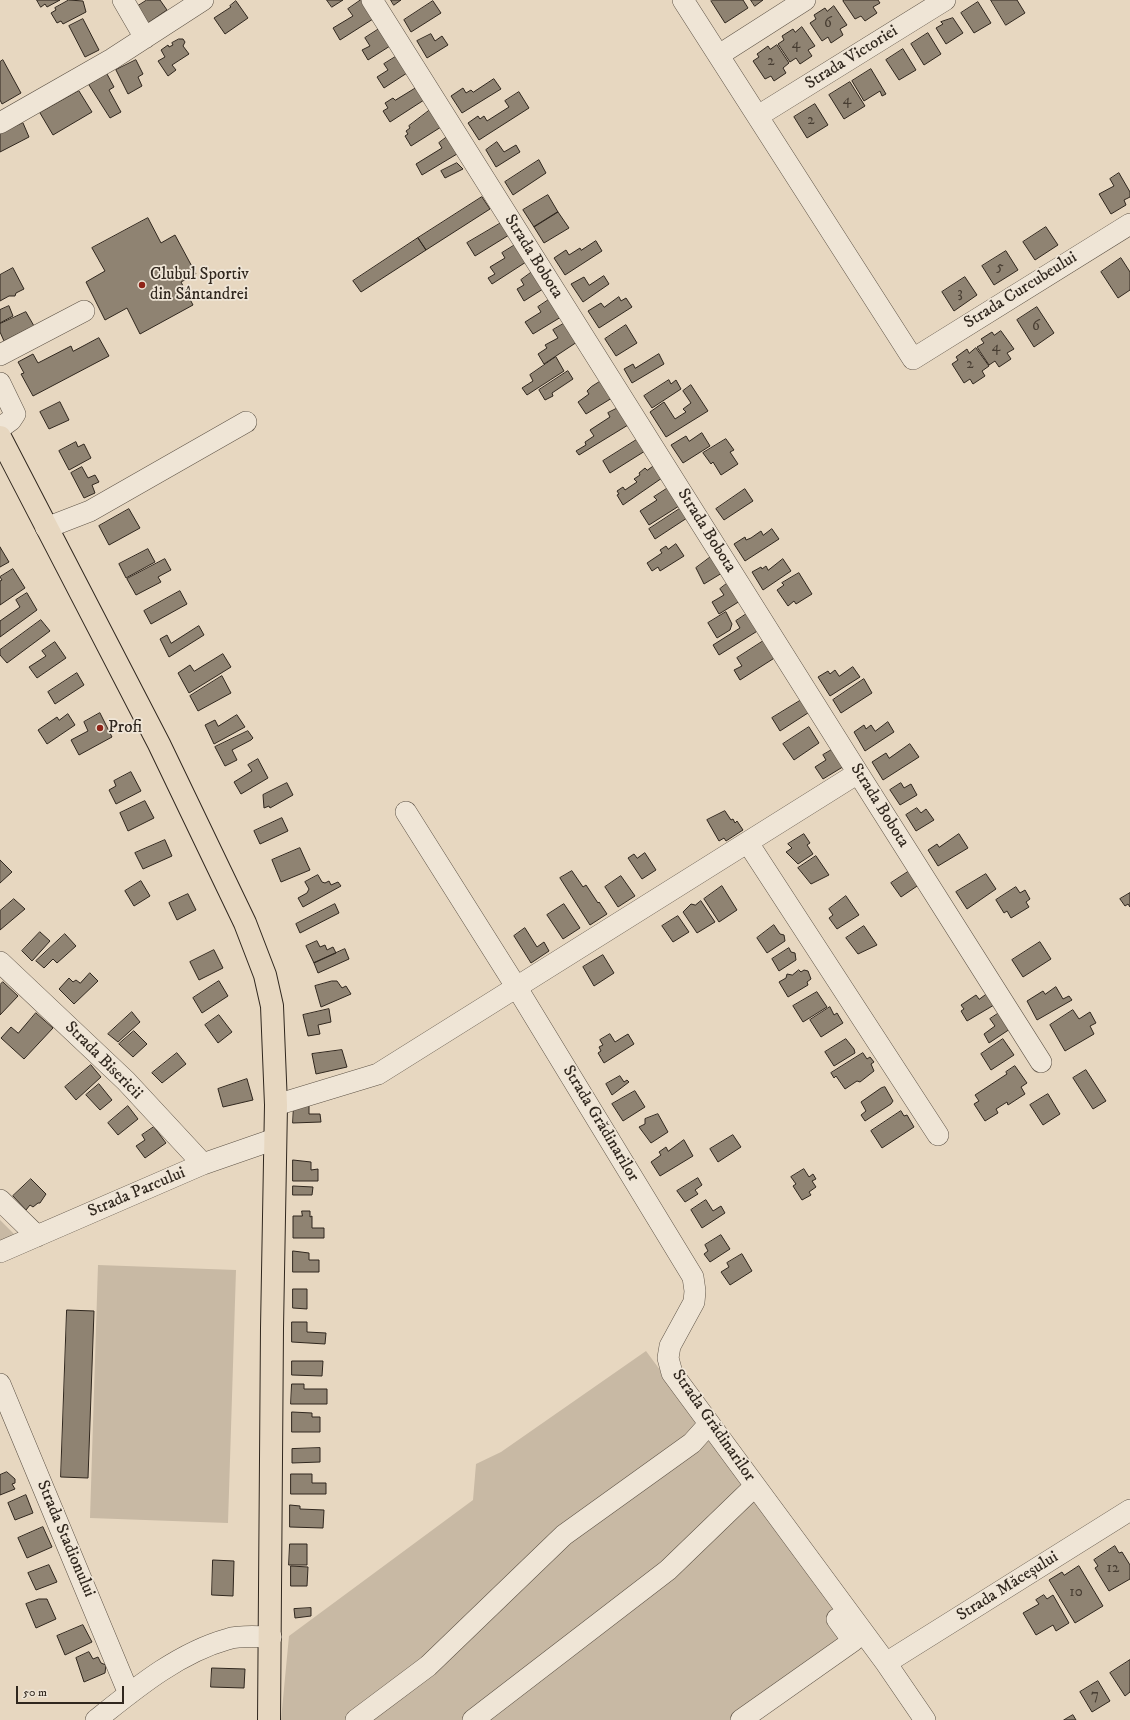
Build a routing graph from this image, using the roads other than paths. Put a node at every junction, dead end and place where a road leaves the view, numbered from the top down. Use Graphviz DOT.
graph roads {
  1 [pos="123,0"];
  2 [pos="202,0"];
  3 [pos="372,0"];
  4 [pos="683,0"];
  5 [pos="804,0"];
  6 [pos="945,0"];
  7 [pos="145,38"];
  8 [pos="719,55"];
  9 [pos="758,116"];
  10 [pos="0,123"];
  11 [pos="1130,224"];
  12 [pos="84,311"];
  13 [pos="0,355"];
  14 [pos="0,383"];
  15 [pos="246,422"];
  16 [pos="0,428"];
  17 [pos="0,437"];
  18 [pos="46,528"];
  19 [pos="858,773"];
  20 [pos="406,812"];
  21 [pos="748,843"];
  22 [pos="0,962"];
  23 [pos="518,988"];
  24 [pos="1042,1062"];
  25 [pos="276,1105"];
  26 [pos="938,1135"];
  27 [pos="275,1139"];
  28 [pos="203,1164"];
  29 [pos="0,1200"];
  30 [pos="37,1236"];
  31 [pos="0,1252"];
  32 [pos="0,1384"];
  33 [pos="709,1424"];
  34 [pos="751,1491"];
  35 [pos="1130,1510"];
  36 [pos="271,1637"];
  37 [pos="886,1663"];
  38 [pos="129,1694"];
  39 [pos="96,1720"];
  40 [pos="269,1720"];
  41 [pos="356,1720"];
  42 [pos="473,1720"];
  43 [pos="741,1720"];
  44 [pos="925,1720"];
  1 -- 7 [label="street"];
  2 -- 7 [label="street"];
  3 -- 19 [label="street, Strada Bobota"];
  4 -- 8 [label="street"];
  5 -- 8 [label="street"];
  6 -- 9 [label="street, Strada Victoriei"];
  7 -- 10 [label="street"];
  8 -- 9 [label="street"];
  9 -- 11 [label="street, Strada Curcubeului"];
  12 -- 13 [label="street"];
  14 -- 16 [label="street"];
  15 -- 18 [label="street"];
  17 -- 18 [label="main road"];
  18 -- 25 [label="main road"];
  19 -- 21 [label="street"];
  19 -- 24 [label="street, Strada Bobota"];
  20 -- 23 [label="street, Strada Grădinarilor"];
  21 -- 23 [label="street"];
  21 -- 26 [label="street"];
  22 -- 28 [label="street, Strada Bisericii"];
  23 -- 25 [label="street"];
  23 -- 33 [label="street, Strada Grădinarilor"];
  25 -- 27 [label="main road"];
  27 -- 28 [label="street, Strada Parcului"];
  27 -- 36 [label="main road"];
  28 -- 30 [label="street, Strada Parcului"];
  29 -- 30 [label="street"];
  30 -- 31 [label="street, Strada Parcului"];
  32 -- 38 [label="street, Strada Stadionului"];
  33 -- 34 [label="street, Strada Grădinarilor"];
  33 -- 41 [label="street"];
  34 -- 37 [label="street, Strada Grădinarilor"];
  34 -- 42 [label="street"];
  34 -- 43 [label="street"];
  35 -- 37 [label="street, Strada Măceșului"];
  36 -- 38 [label="street"];
  36 -- 40 [label="main road"];
  37 -- 44 [label="street, Strada Grădinarilor"];
  38 -- 39 [label="street"];
}
